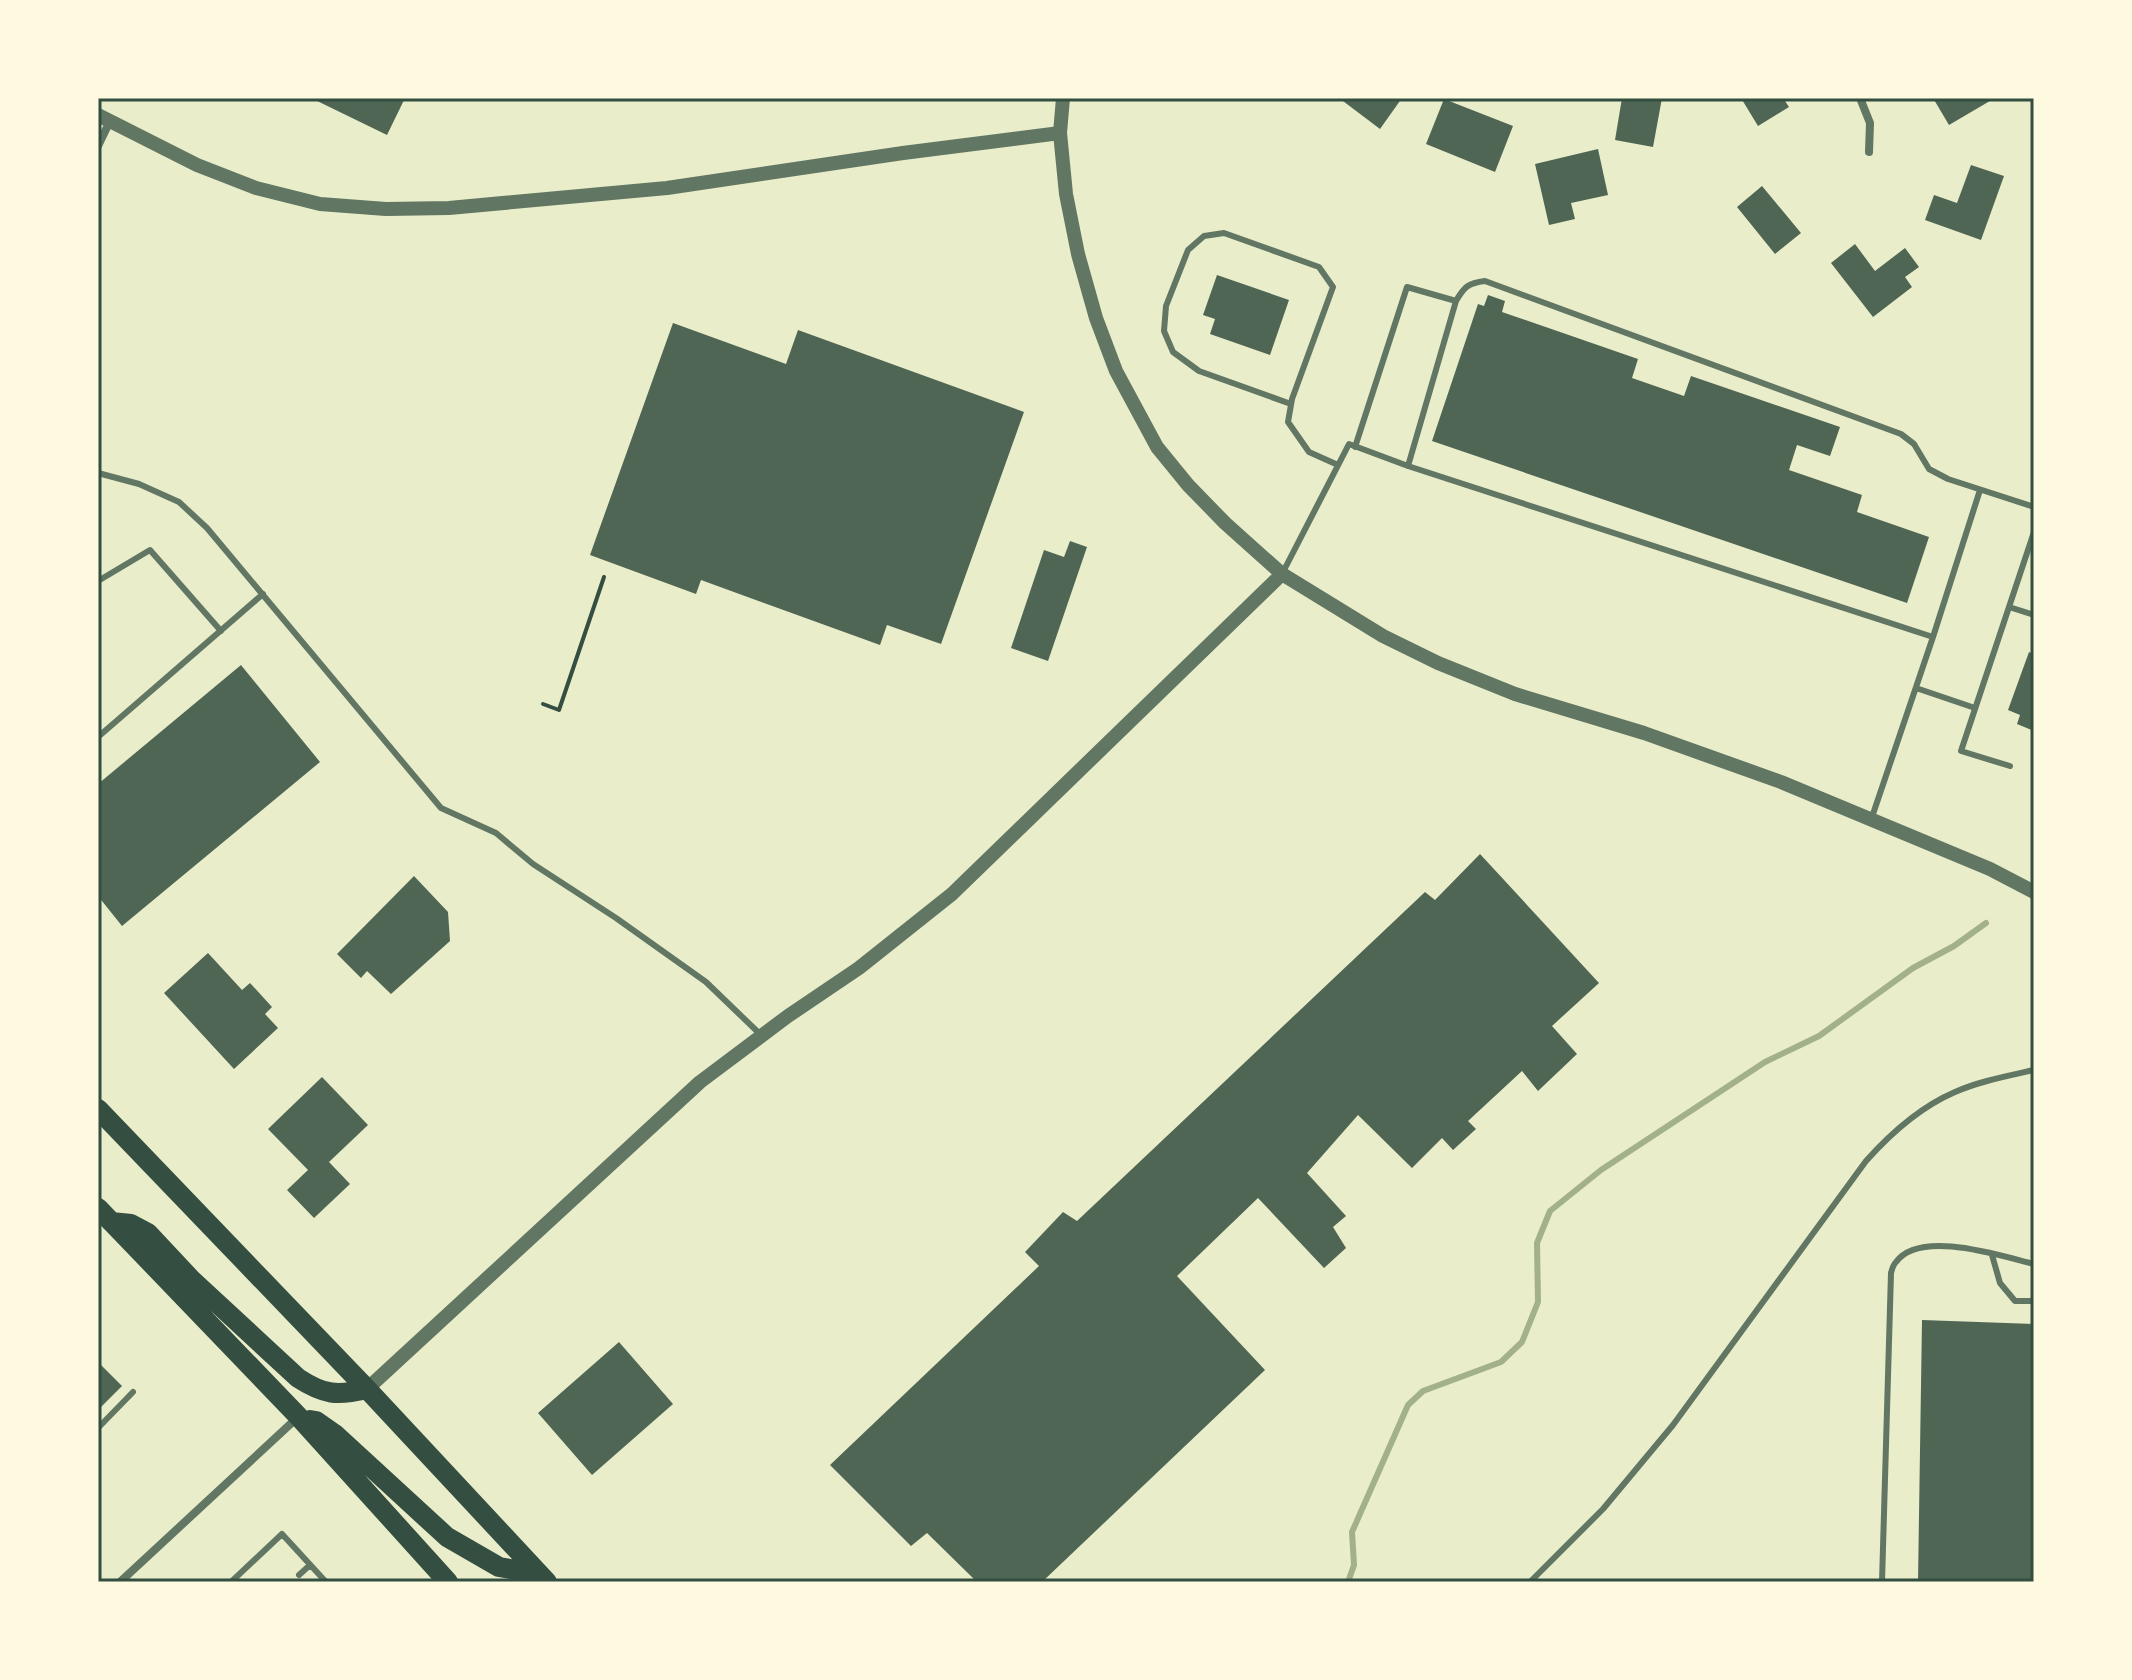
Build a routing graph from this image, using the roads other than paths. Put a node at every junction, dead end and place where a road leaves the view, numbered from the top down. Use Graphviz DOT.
graph roads {
  1 [pos="1063,98"];
  2 [pos="1860,98"];
  3 [pos="104,118"];
  4 [pos="1060,133"];
  5 [pos="98,146"];
  6 [pos="1869,152"];
  7 [pos="1456,301"];
  8 [pos="1291,404"];
  9 [pos="1355,447"];
  10 [pos="1338,465"];
  11 [pos="1408,466"];
  12 [pos="98,473"];
  13 [pos="1980,490"];
  14 [pos="2034,507"];
  15 [pos="2034,532"];
  16 [pos="1282,574"];
  17 [pos="98,581"];
  18 [pos="263,594"];
  19 [pos="2009,607"];
  20 [pos="2034,615"];
  21 [pos="221,631"];
  22 [pos="1933,637"];
  23 [pos="1916,688"];
  24 [pos="1975,708"];
  25 [pos="98,737"];
  26 [pos="2010,766"];
  27 [pos="1871,820"];
  28 [pos="2034,892"];
  29 [pos="761,1035"];
  30 [pos="2034,1070"];
  31 [pos="98,1109"];
  32 [pos="105,1215"];
  33 [pos="1992,1255"];
  34 [pos="2034,1264"];
  35 [pos="2034,1301"];
  36 [pos="367,1389"];
  37 [pos="133,1392"];
  38 [pos="298,1416"];
  39 [pos="98,1428"];
  40 [pos="310,1565"];
  41 [pos="299,1575"];
  42 [pos="543,1578"];
  43 [pos="120,1582"];
  44 [pos="231,1582"];
  45 [pos="326,1582"];
  46 [pos="448,1582"];
  47 [pos="1530,1582"];
  48 [pos="1882,1582"];
  1 -- 4 [label="street"];
  2 -- 6 [label="street"];
  3 -- 4 [label="street"];
  3 -- 5 [label="street"];
  4 -- 16 [label="street"];
  7 -- 9 [label="lane"];
  7 -- 11 [label="lane"];
  7 -- 13 [label="lane"];
  8 -- 8 [label="lane"];
  8 -- 10 [label="lane"];
  9 -- 10 [label="lane"];
  9 -- 11 [label="lane"];
  10 -- 16 [label="lane"];
  11 -- 22 [label="lane"];
  12 -- 18 [label="lane"];
  13 -- 14 [label="lane"];
  13 -- 22 [label="lane"];
  15 -- 19 [label="lane"];
  16 -- 27 [label="street"];
  16 -- 29 [label="street"];
  17 -- 21 [label="lane"];
  18 -- 21 [label="lane"];
  18 -- 29 [label="lane"];
  19 -- 20 [label="lane"];
  19 -- 24 [label="lane"];
  21 -- 25 [label="lane"];
  22 -- 23 [label="lane"];
  23 -- 24 [label="lane"];
  23 -- 27 [label="lane"];
  24 -- 26 [label="lane"];
  27 -- 28 [label="street"];
  29 -- 36 [label="street"];
  30 -- 47 [label="lane"];
  31 -- 36 [label="highway"];
  32 -- 36 [label="highway"];
  32 -- 38 [label="highway"];
  33 -- 34 [label="lane"];
  33 -- 35 [label="lane"];
  33 -- 48 [label="lane"];
  36 -- 42 [label="highway"];
  37 -- 39 [label="lane"];
  38 -- 42 [label="highway"];
  38 -- 43 [label="street"];
  38 -- 46 [label="highway"];
  40 -- 41 [label="lane"];
  40 -- 44 [label="lane"];
  40 -- 45 [label="lane"];
}
